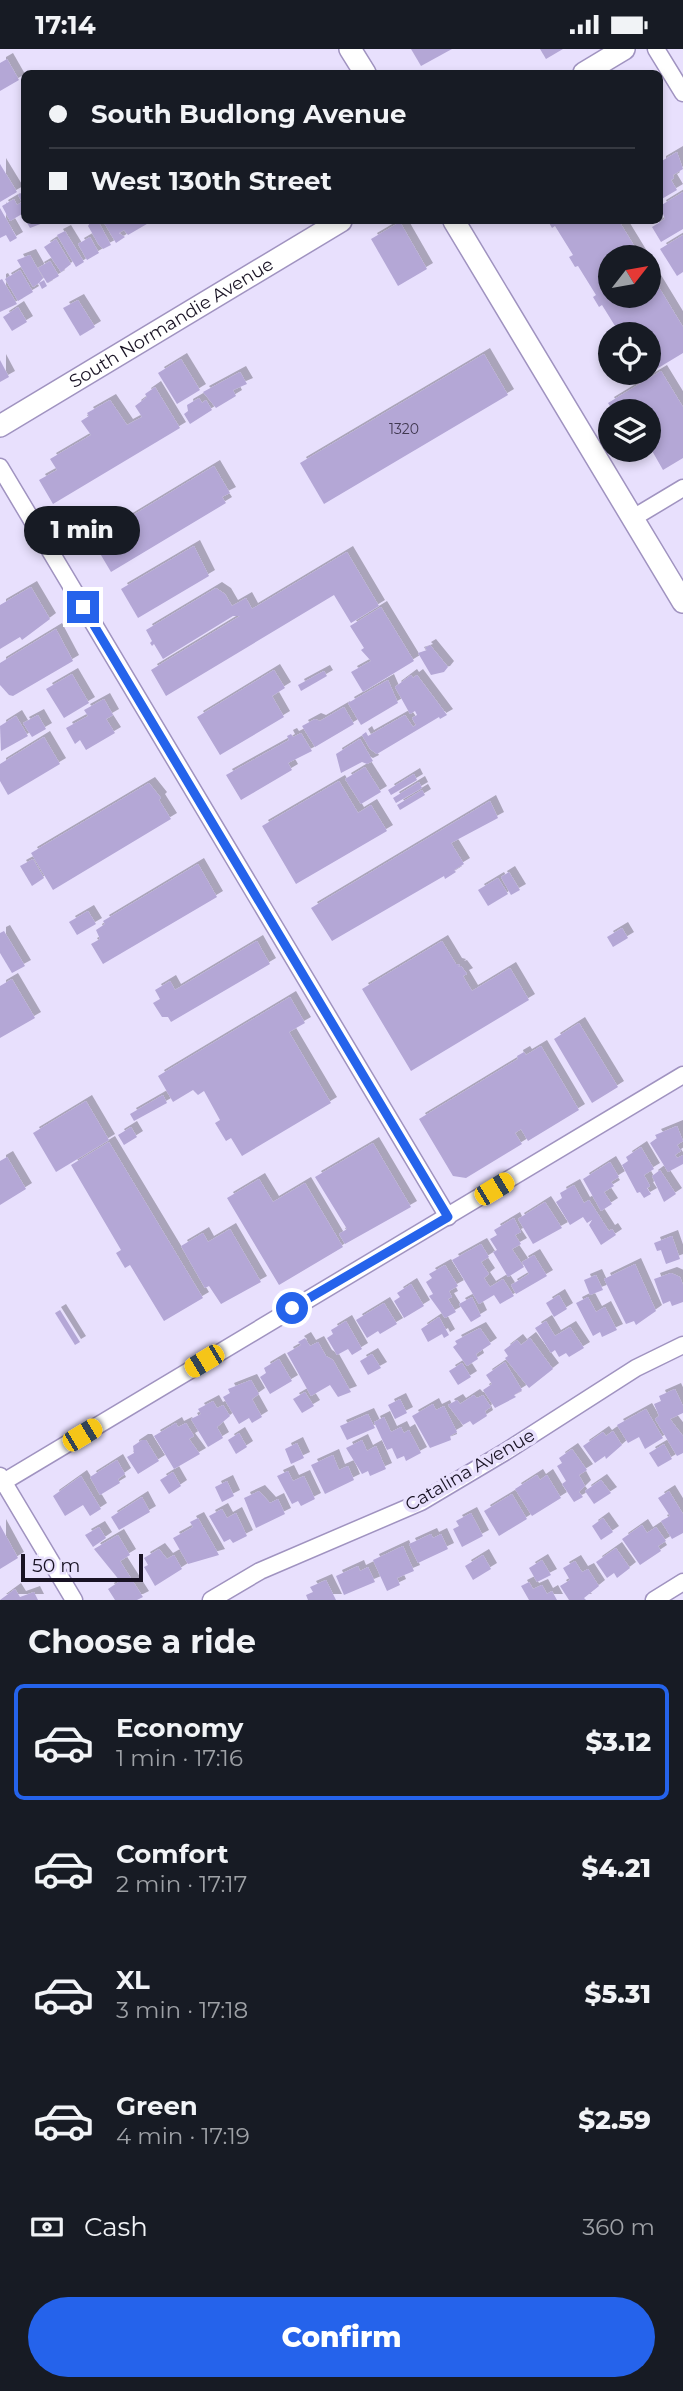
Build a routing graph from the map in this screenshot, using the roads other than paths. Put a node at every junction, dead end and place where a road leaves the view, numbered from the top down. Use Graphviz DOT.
graph roads {
  1 [pos="350,49"];
  2 [pos="624,49"];
  3 [pos="656,49"];
  4 [pos="363,70"];
  5 [pos="589,70"];
  6 [pos="683,93"];
  7 [pos="336,224"];
  8 [pos="456,224"];
  9 [pos="0,426"];
  10 [pos="0,467"];
  11 [pos="683,488"];
  12 [pos="633,518"];
  13 [pos="683,602"];
  14 [pos="683,1075"];
  15 [pos="448,1217"];
  16 [pos="683,1345"];
  17 [pos="1,1481"];
  18 [pos="683,1582"];
  19 [pos="74,1600"];
  20 [pos="211,1600"];
  21 [pos="654,1600"];
  1 -- 4 [label="main road"];
  2 -- 5 [label="main road"];
  3 -- 6 [label="street"];
  7 -- 9 [label="main road, South Normandie Avenue"];
  8 -- 12 [label="main road"];
  10 -- 15 [label="street"];
  11 -- 12 [label="street"];
  12 -- 13 [label="main road"];
  14 -- 15 [label="street"];
  15 -- 17 [label="street"];
  16 -- 20 [label="street, Catalina Avenue"];
  17 -- 19 [label="street"];
  18 -- 21 [label="street"];
}
